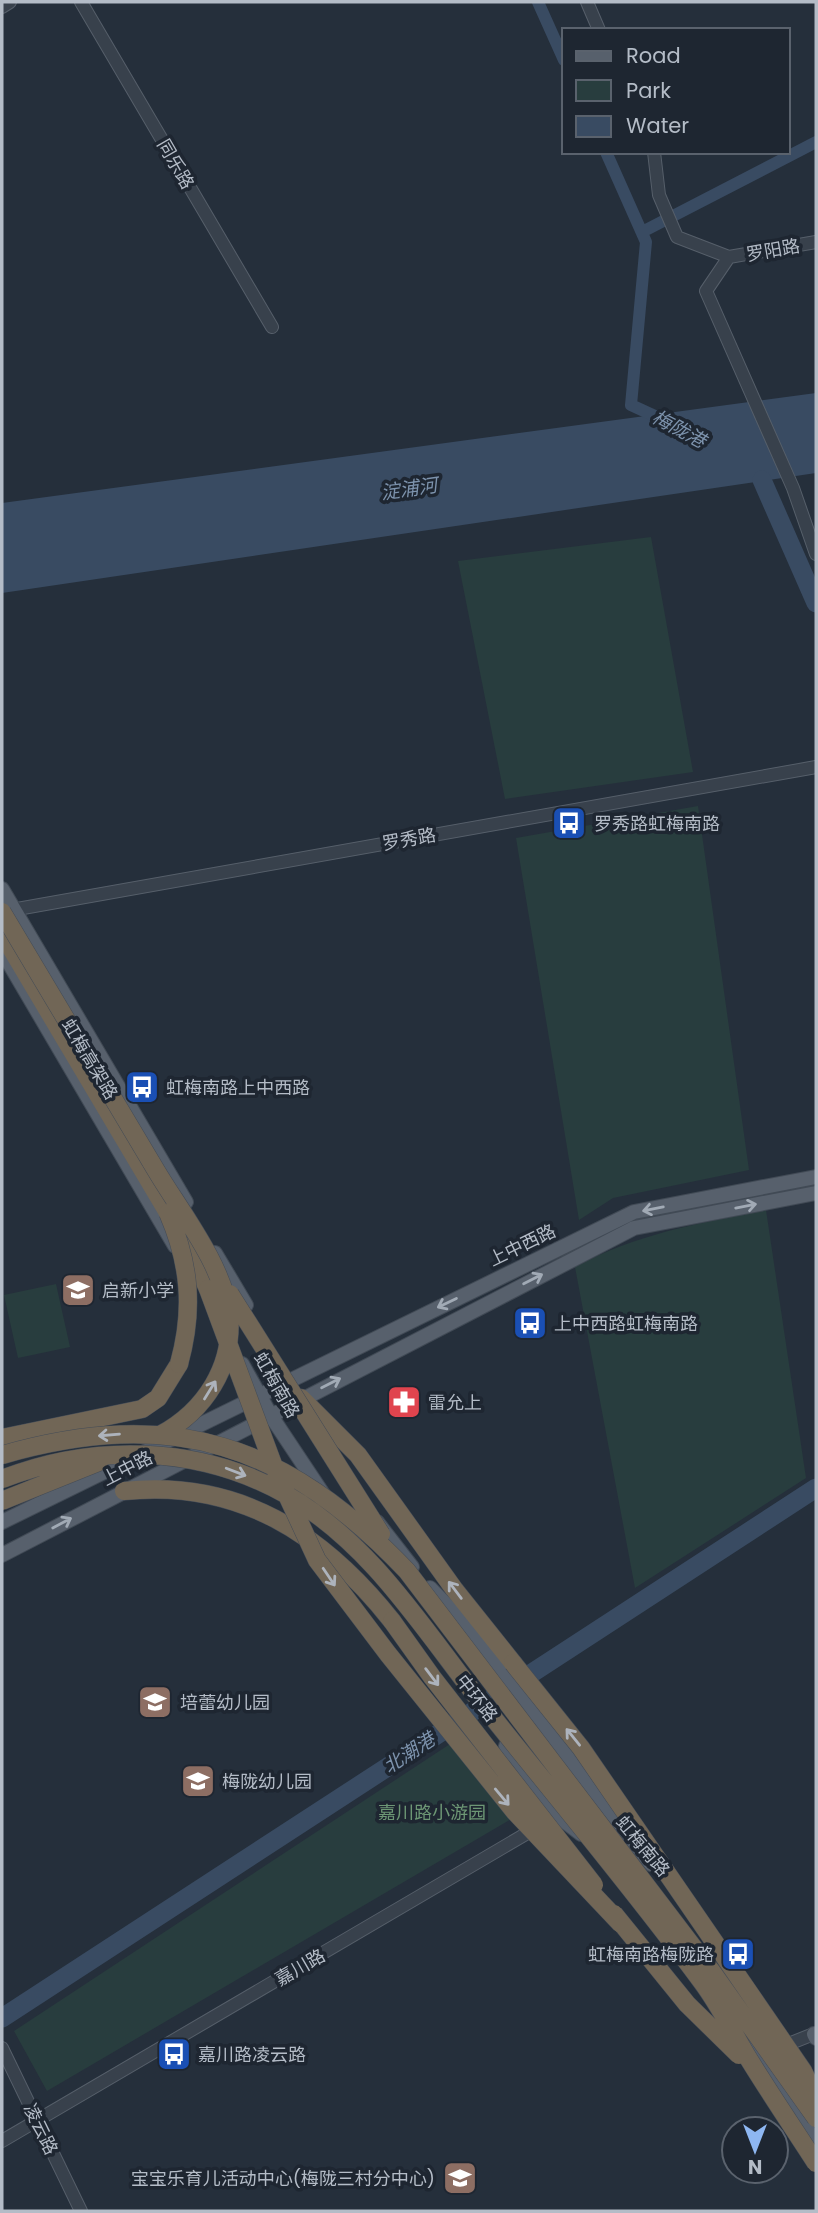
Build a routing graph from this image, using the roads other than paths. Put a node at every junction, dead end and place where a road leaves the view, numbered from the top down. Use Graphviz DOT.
graph roads {
  1 [pos="10,2"];
  2 [pos="81,2"];
  3 [pos="587,2"];
  4 [pos="2,7"];
  5 [pos="598,28"];
  6 [pos="654,154"];
  7 [pos="816,242"];
  8 [pos="729,257"];
  9 [pos="272,327"];
  10 [pos="816,554"];
  11 [pos="816,767"];
  12 [pos="2,890"];
  13 [pos="6,911"];
  14 [pos="2,933"];
  15 [pos="2,951"];
  16 [pos="816,1177"];
  17 [pos="816,1193"];
  18 [pos="173,1210"];
  19 [pos="213,1266"];
  20 [pos="289,1379"];
  21 [pos="260,1396"];
  22 [pos="301,1398"];
  23 [pos="271,1416"];
  24 [pos="2,1438"];
  25 [pos="2,1455"];
  26 [pos="2,1479"];
  27 [pos="124,1491"];
  28 [pos="2,1501"];
  29 [pos="334,1513"];
  30 [pos="2,1522"];
  31 [pos="2,1555"];
  32 [pos="407,1571"];
  33 [pos="372,1596"];
  34 [pos="501,1669"];
  35 [pos="526,1714"];
  36 [pos="595,1789"];
  37 [pos="582,1800"];
  38 [pos="556,1815"];
  39 [pos="528,1833"];
  40 [pos="562,1836"];
  41 [pos="647,1858"];
  42 [pos="654,1888"];
  43 [pos="621,1924"];
  44 [pos="706,1960"];
  45 [pos="738,1983"];
  46 [pos="816,2035"];
  47 [pos="790,2045"];
  48 [pos="2,2048"];
  49 [pos="765,2052"];
  50 [pos="741,2064"];
  51 [pos="759,2075"];
  52 [pos="816,2084"];
  53 [pos="816,2098"];
  54 [pos="36,2119"];
  55 [pos="816,2119"];
  56 [pos="2,2141"];
  57 [pos="816,2141"];
  58 [pos="816,2163"];
  59 [pos="816,2171"];
  60 [pos="81,2211"];
  1 -- 4 [label="street"];
  2 -- 9 [label="street, 同乐路"];
  3 -- 5 [label="street"];
  6 -- 8 [label="street"];
  7 -- 8 [label="street, 罗阳路"];
  8 -- 10 [label="street"];
  11 -- 13 [label="street, 罗秀路"];
  12 -- 13 [label="main road, 虹梅南路"];
  13 -- 18 [label="highway, 虹梅高架路, bridge"];
  13 -- 20 [label="main road, 虹梅南路"];
  14 -- 18 [label="highway, 虹梅高架路"];
  15 -- 21 [label="main road, 虹梅南路"];
  16 -- 20 [label="main road, 上中西路, one-way"];
  22 -- 17 [label="main road, 上中西路, one-way"];
  18 -- 19 [label="highway, bridge"];
  18 -- 24 [label="highway, bridge"];
  18 -- 43 [label="highway, one-way, bridge"];
  28 -- 19 [label="highway, one-way, bridge"];
  19 -- 32 [label="highway, bridge"];
  20 -- 21 [label="main road, 上中西路"];
  20 -- 22 [label="main road, 虹梅南路"];
  21 -- 23 [label="main road, 虹梅南路"];
  21 -- 30 [label="main road, 上中路"];
  22 -- 23 [label="main road, 上中西路"];
  34 -- 22 [label="highway, one-way"];
  22 -- 34 [label="main road, 虹梅南路"];
  23 -- 27 [label="main road, 上中路"];
  23 -- 29 [label="main road, 虹梅南路"];
  32 -- 25 [label="highway, 中环路, one-way, bridge"];
  26 -- 51 [label="highway, 中环路, one-way, bridge"];
  31 -- 27 [label="main road, 上中路, one-way"];
  27 -- 33 [label="highway"];
  29 -- 33 [label="highway"];
  29 -- 38 [label="main road, 虹梅南路"];
  32 -- 55 [label="highway, 中环路, bridge"];
  33 -- 43 [label="highway, one-way, bridge"];
  34 -- 35 [label="main road, 虹梅南路, bridge"];
  53 -- 34 [label="highway, one-way, bridge"];
  35 -- 36 [label="main road, 虹梅南路"];
  35 -- 37 [label="main road, 虹梅南路"];
  36 -- 37 [label="street, 嘉川路"];
  36 -- 41 [label="main road, 虹梅南路"];
  37 -- 38 [label="street, 嘉川路"];
  37 -- 42 [label="main road, 虹梅南路"];
  38 -- 39 [label="street, 嘉川路"];
  38 -- 40 [label="main road, 虹梅南路"];
  38 -- 49 [label="main road, 虹梅南路"];
  39 -- 40 [label="main road"];
  39 -- 54 [label="street, 嘉川路"];
  40 -- 50 [label="main road, 虹梅南路"];
  41 -- 42 [label="main road"];
  41 -- 45 [label="main road, 虹梅南路"];
  42 -- 44 [label="main road, 虹梅南路"];
  43 -- 51 [label="highway, bridge"];
  44 -- 45 [label="main road"];
  44 -- 49 [label="main road, 虹梅南路"];
  45 -- 47 [label="main road, 虹梅南路"];
  46 -- 47 [label="street"];
  47 -- 49 [label="street"];
  47 -- 52 [label="main road, 虹梅南路"];
  48 -- 54 [label="street, 凌云路"];
  49 -- 50 [label="street"];
  49 -- 55 [label="main road, 虹梅南路"];
  49 -- 57 [label="main road, 虹梅南路"];
  50 -- 59 [label="main road, 虹梅南路"];
  51 -- 58 [label="highway, 中环路, bridge"];
  54 -- 56 [label="street, 嘉川路"];
  54 -- 60 [label="street, 凌云路"];
}
